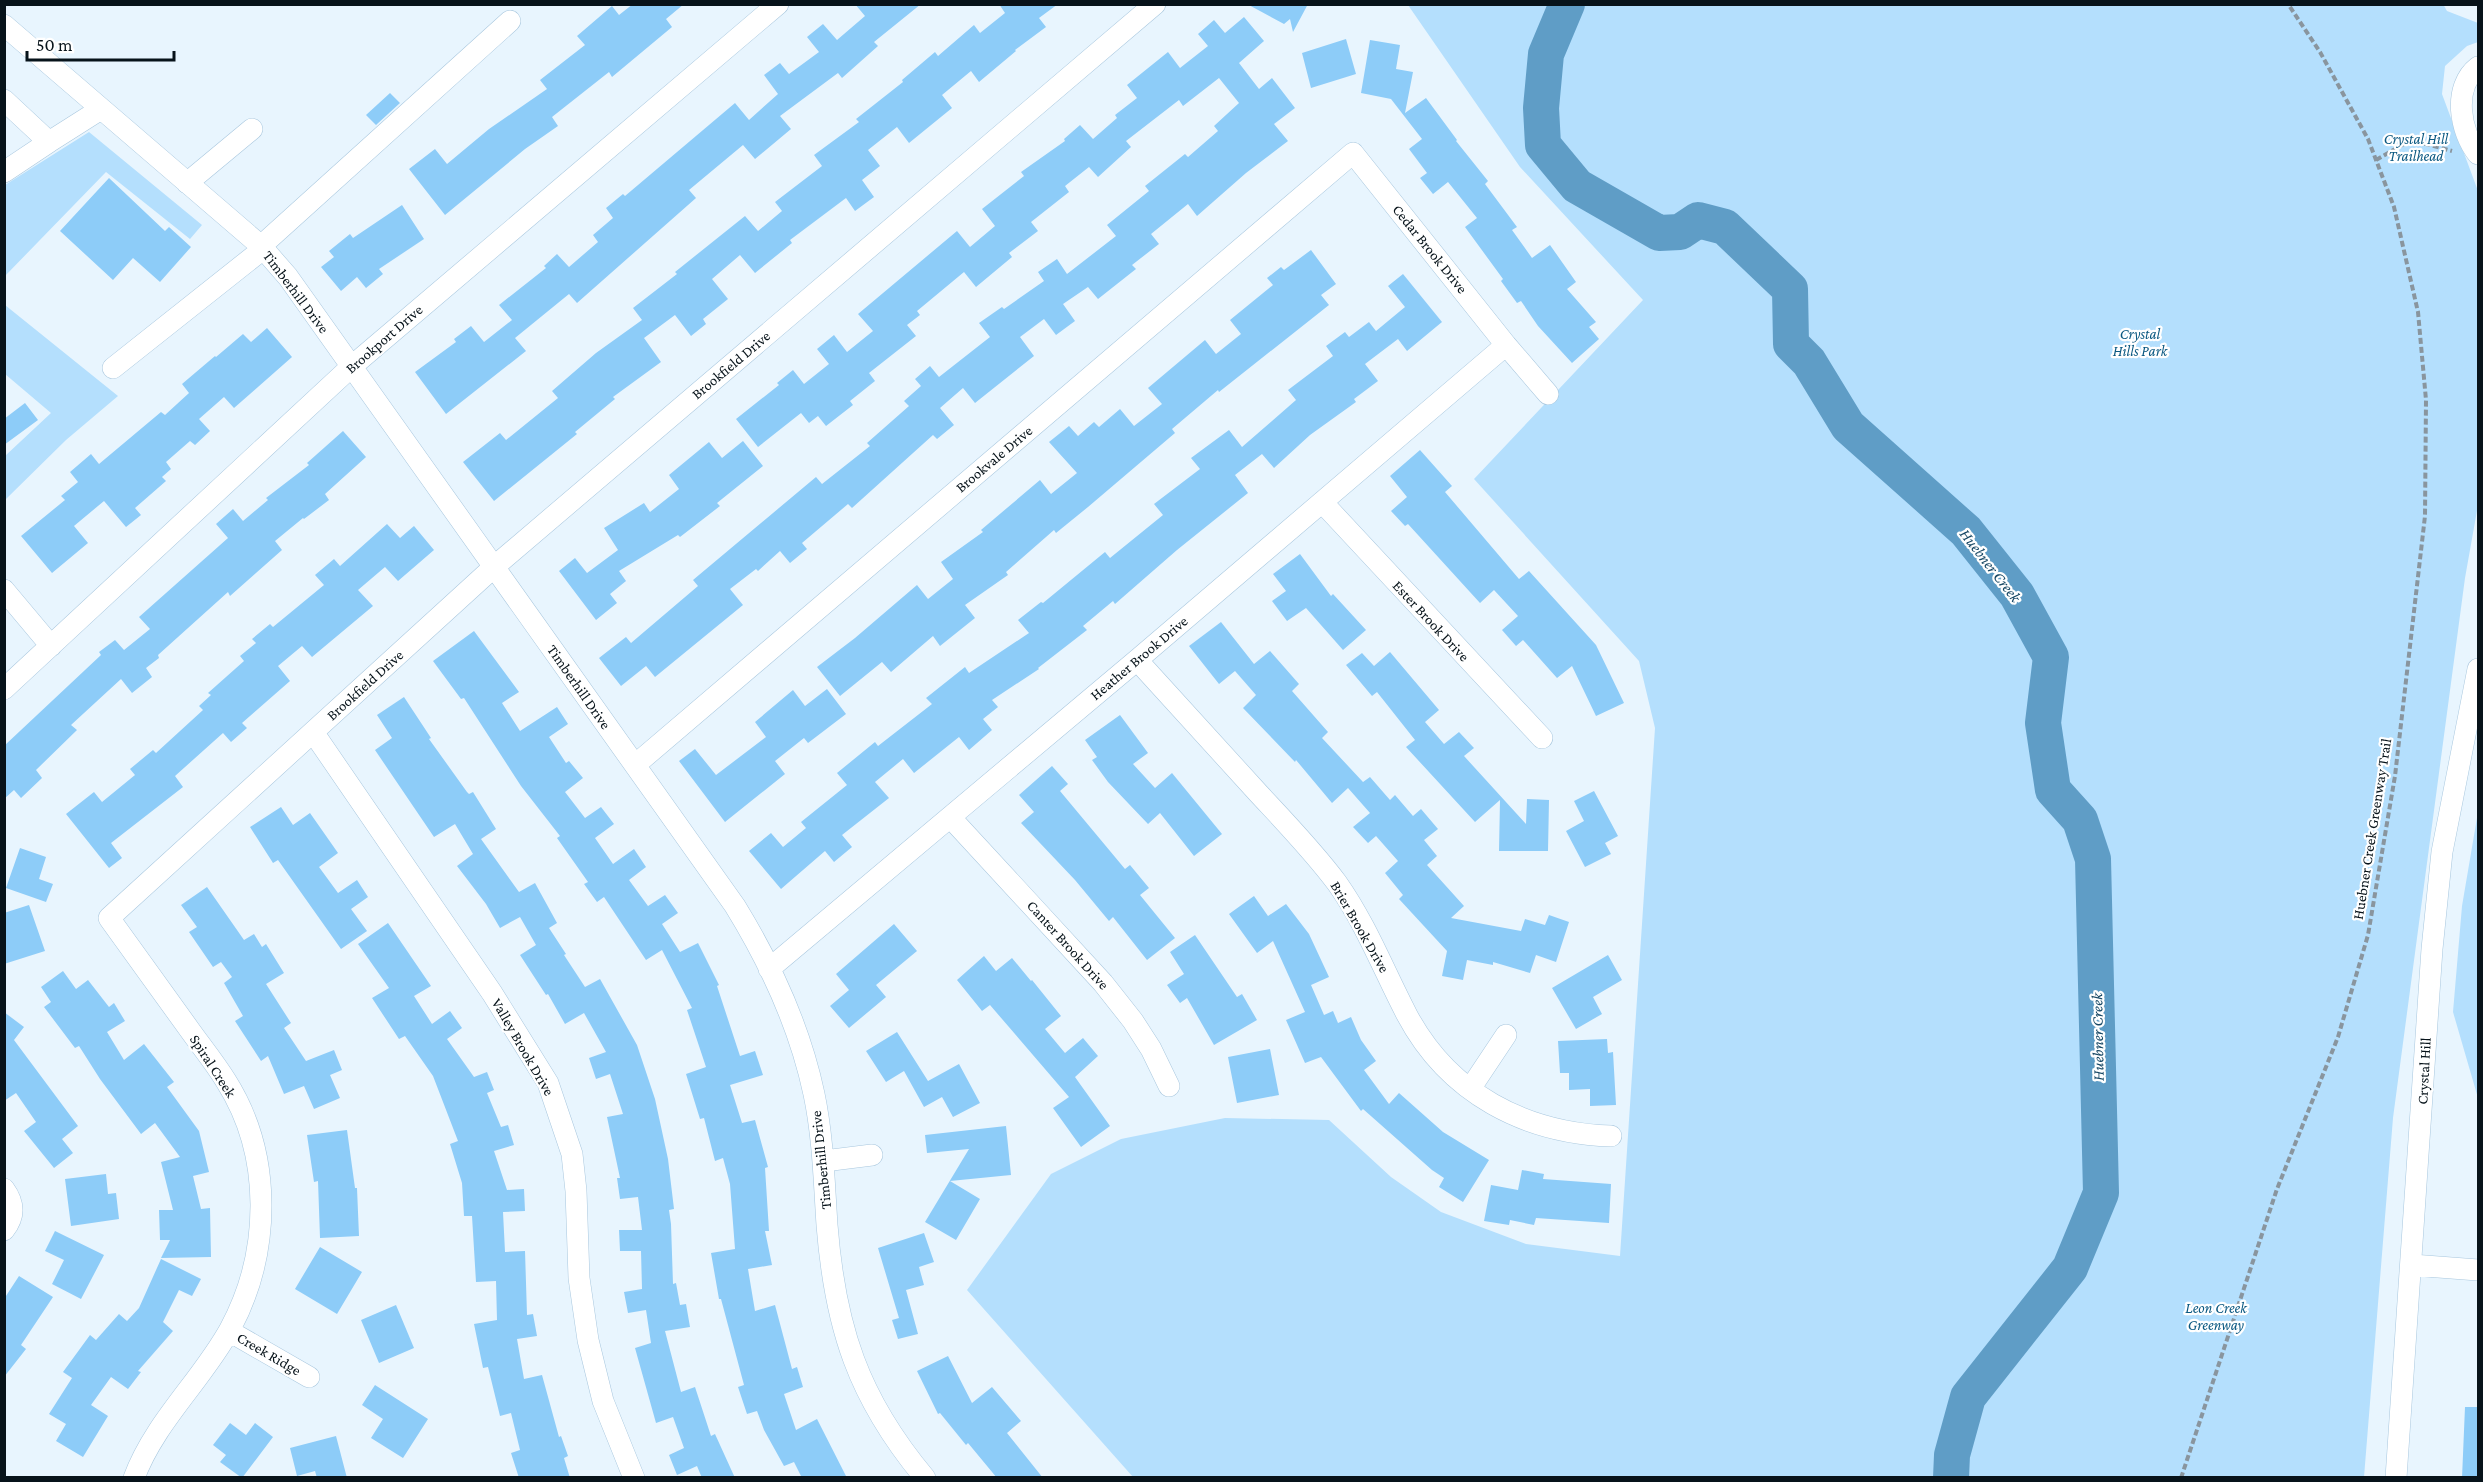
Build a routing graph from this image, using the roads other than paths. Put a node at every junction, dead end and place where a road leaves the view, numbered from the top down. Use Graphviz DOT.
graph roads {
  1 [pos="778,4"];
  2 [pos="1155,4"];
  3 [pos="510,21"];
  4 [pos="4,25"];
  5 [pos="2478,67"];
  6 [pos="4,100"];
  7 [pos="101,108"];
  8 [pos="252,129"];
  9 [pos="49,142"];
  10 [pos="1353,153"];
  11 [pos="2478,154"];
  12 [pos="4,172"];
  13 [pos="187,183"];
  14 [pos="262,247"];
  15 [pos="1506,345"];
  16 [pos="351,367"];
  17 [pos="113,368"];
  18 [pos="1548,394"];
  19 [pos="1322,502"];
  20 [pos="495,566"];
  21 [pos="4,590"];
  22 [pos="51,646"];
  23 [pos="1137,660"];
  24 [pos="2478,669"];
  25 [pos="4,689"];
  26 [pos="313,732"];
  27 [pos="1542,738"];
  28 [pos="635,765"];
  29 [pos="950,817"];
  30 [pos="769,969"];
  31 [pos="1506,1035"];
  32 [pos="1169,1086"];
  33 [pos="1470,1089"];
  34 [pos="1611,1136"];
  35 [pos="872,1155"];
  36 [pos="824,1161"];
  37 [pos="4,1189"];
  38 [pos="4,1230"];
  39 [pos="2412,1265"];
  40 [pos="2478,1270"];
  41 [pos="229,1331"];
  42 [pos="309,1377"];
  43 [pos="134,1478"];
  44 [pos="634,1478"];
  45 [pos="925,1478"];
  46 [pos="2396,1478"];
  1 -- 16 [label="street, Brookport Drive"];
  2 -- 20 [label="street, Brookfield Drive"];
  3 -- 14 [label="street"];
  4 -- 7 [label="street, Timberhill Drive"];
  5 -- 11 [label="street"];
  6 -- 9 [label="street"];
  7 -- 9 [label="street"];
  7 -- 13 [label="street, Timberhill Drive"];
  8 -- 13 [label="street"];
  9 -- 12 [label="street"];
  10 -- 15 [label="street, Cedar Brook Drive"];
  10 -- 28 [label="street, Brookvale Drive"];
  13 -- 14 [label="street, Timberhill Drive"];
  14 -- 16 [label="street, Timberhill Drive"];
  14 -- 17 [label="street"];
  15 -- 18 [label="street, Cedar Brook Drive"];
  15 -- 19 [label="street, Heather Brook Drive"];
  16 -- 20 [label="street, Timberhill Drive"];
  16 -- 22 [label="street, Brookport Drive"];
  19 -- 23 [label="street, Heather Brook Drive"];
  19 -- 27 [label="street, Ester Brook Drive"];
  20 -- 26 [label="street, Brookfield Drive"];
  20 -- 28 [label="street, Timberhill Drive"];
  21 -- 22 [label="street"];
  22 -- 25 [label="street, Brookport Drive"];
  23 -- 29 [label="street, Heather Brook Drive"];
  23 -- 33 [label="street, Brier Brook Drive"];
  24 -- 39 [label="street, Crystal Hill"];
  26 -- 41 [label="street, Spiral Creek"];
  26 -- 44 [label="street, Valley Brook Drive"];
  28 -- 30 [label="street, Timberhill Drive"];
  29 -- 30 [label="street, Heather Brook Drive"];
  29 -- 32 [label="street, Canter Brook Drive"];
  30 -- 36 [label="street, Timberhill Drive"];
  31 -- 33 [label="street"];
  33 -- 34 [label="street, Brier Brook Drive"];
  35 -- 36 [label="street"];
  36 -- 45 [label="street, Timberhill Drive"];
  37 -- 38 [label="street"];
  39 -- 40 [label="street"];
  39 -- 46 [label="street, Crystal Hill"];
  41 -- 42 [label="street, Creek Ridge"];
  41 -- 43 [label="street, Spiral Creek"];
}
